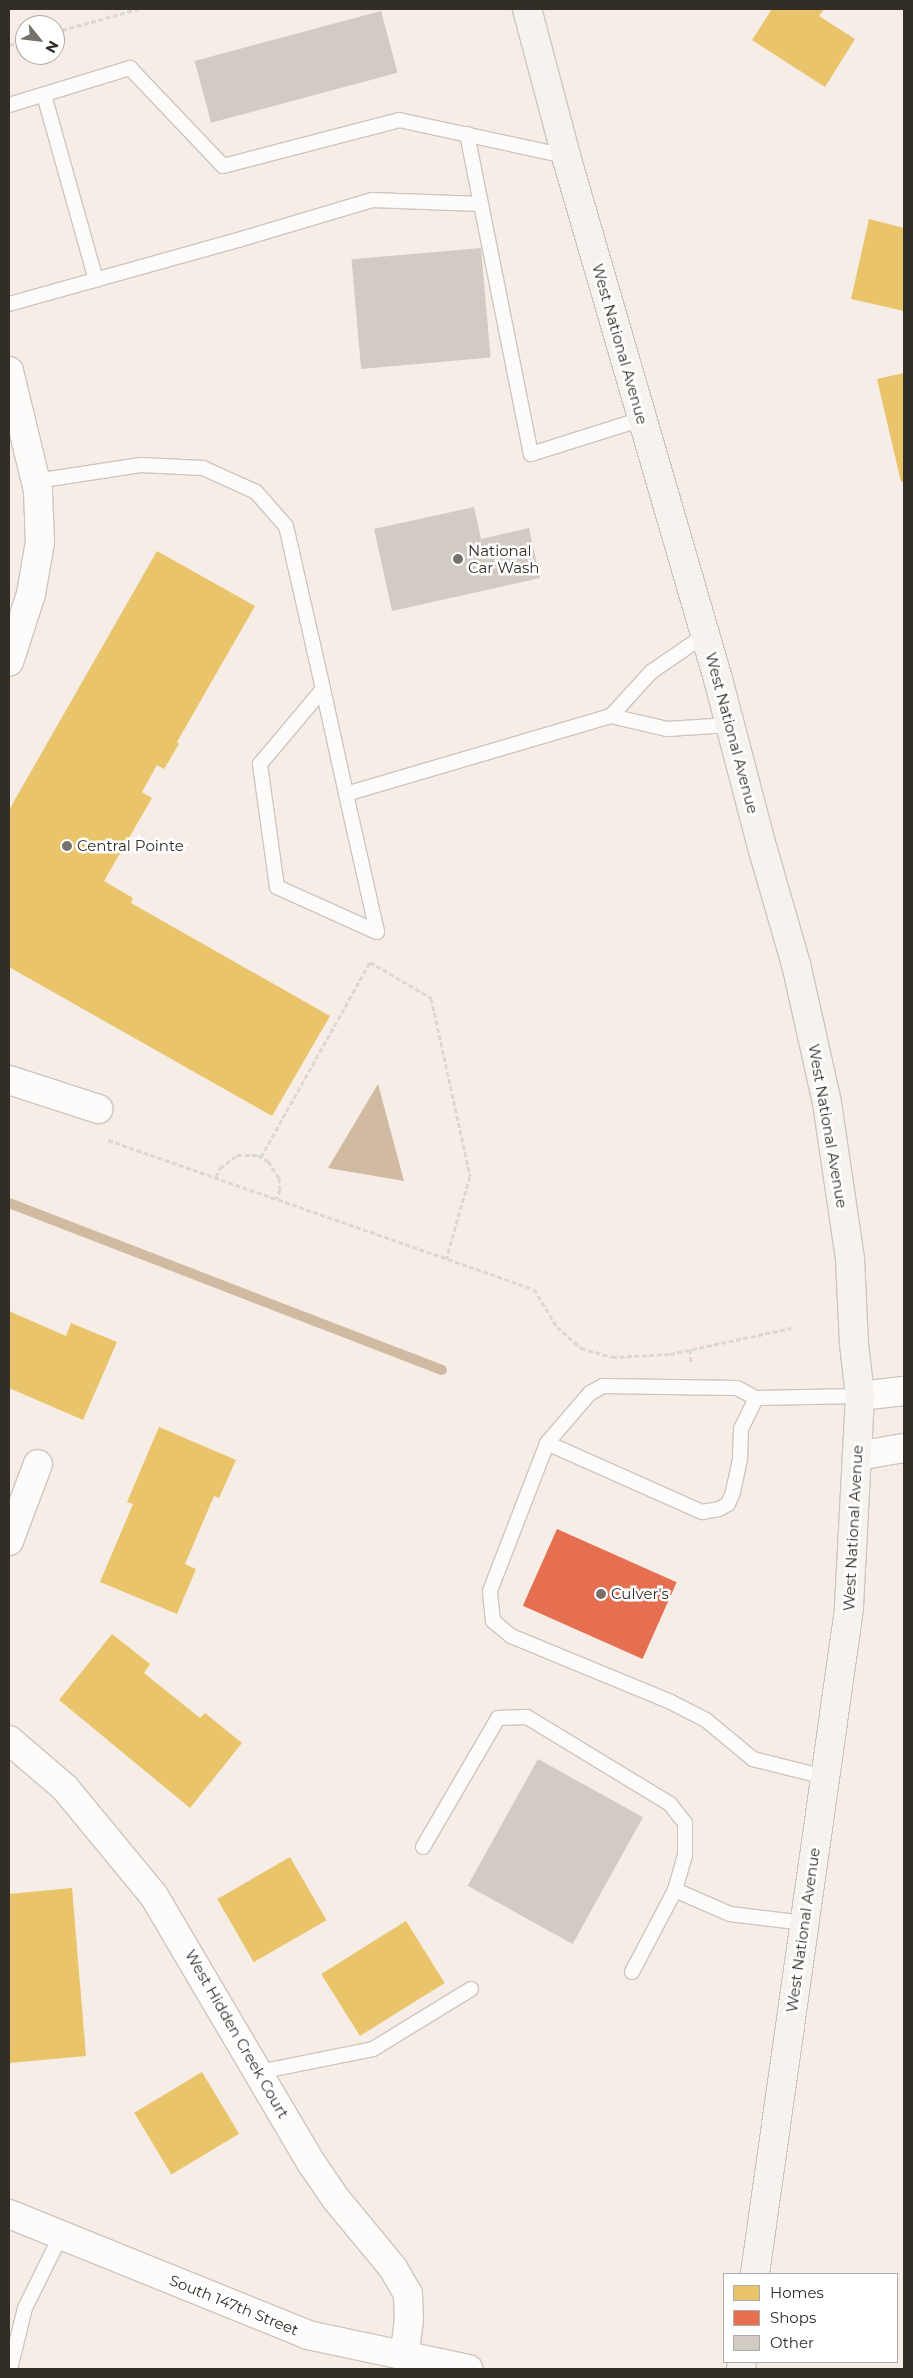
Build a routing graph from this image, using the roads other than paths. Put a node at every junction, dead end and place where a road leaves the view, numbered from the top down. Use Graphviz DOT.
graph roads {
  1 [pos="527,9"];
  2 [pos="44,95"];
  3 [pos="9,105"];
  4 [pos="467,134"];
  5 [pos="566,156"];
  6 [pos="481,204"];
  7 [pos="96,280"];
  8 [pos="9,304"];
  9 [pos="9,371"];
  10 [pos="642,419"];
  11 [pos="36,481"];
  12 [pos="705,635"];
  13 [pos="9,662"];
  14 [pos="323,689"];
  15 [pos="611,716"];
  16 [pos="730,725"];
  17 [pos="346,794"];
  18 [pos="9,1080"];
  19 [pos="98,1109"];
  20 [pos="904,1391"];
  21 [pos="860,1396"];
  22 [pos="756,1398"];
  23 [pos="547,1443"];
  24 [pos="904,1448"];
  25 [pos="857,1456"];
  26 [pos="38,1464"];
  27 [pos="9,1540"];
  28 [pos="9,1740"];
  29 [pos="825,1777"];
  30 [pos="424,1847"];
  31 [pos="675,1890"];
  32 [pos="804,1923"];
  33 [pos="632,1972"];
  34 [pos="471,1989"];
  35 [pos="259,2072"];
  36 [pos="9,2214"];
  37 [pos="61,2235"];
  38 [pos="755,2273"];
  39 [pos="404,2357"];
  40 [pos="10,2369"];
  41 [pos="468,2369"];
  1 -- 5 [label="main road, West National Avenue"];
  2 -- 3 [label="lane"];
  2 -- 4 [label="lane"];
  2 -- 7 [label="lane"];
  4 -- 5 [label="lane"];
  4 -- 6 [label="lane"];
  5 -- 10 [label="main road, West National Avenue"];
  6 -- 7 [label="lane"];
  6 -- 10 [label="lane"];
  7 -- 8 [label="lane"];
  9 -- 11 [label="street"];
  10 -- 12 [label="main road, West National Avenue"];
  11 -- 13 [label="street"];
  11 -- 14 [label="lane"];
  12 -- 15 [label="lane"];
  12 -- 16 [label="main road, West National Avenue"];
  14 -- 17 [label="lane"];
  14 -- 17 [label="lane"];
  15 -- 16 [label="lane"];
  15 -- 17 [label="lane"];
  16 -- 21 [label="main road, West National Avenue"];
  18 -- 19 [label="street"];
  20 -- 21 [label="street"];
  21 -- 22 [label="lane"];
  21 -- 25 [label="main road, West National Avenue"];
  22 -- 23 [label="lane"];
  22 -- 23 [label="lane"];
  23 -- 29 [label="lane"];
  24 -- 25 [label="street"];
  25 -- 29 [label="main road, West National Avenue"];
  26 -- 27 [label="street"];
  28 -- 35 [label="street, West Hidden Creek Court"];
  29 -- 32 [label="main road, West National Avenue"];
  30 -- 31 [label="lane"];
  31 -- 32 [label="lane"];
  31 -- 33 [label="lane"];
  32 -- 38 [label="main road, West National Avenue"];
  34 -- 35 [label="lane"];
  35 -- 39 [label="street, West Hidden Creek Court"];
  36 -- 37 [label="street, South 147th Street"];
  37 -- 39 [label="street, South 147th Street"];
  37 -- 40 [label="lane"];
  39 -- 41 [label="street, South 147th Street"];
}
